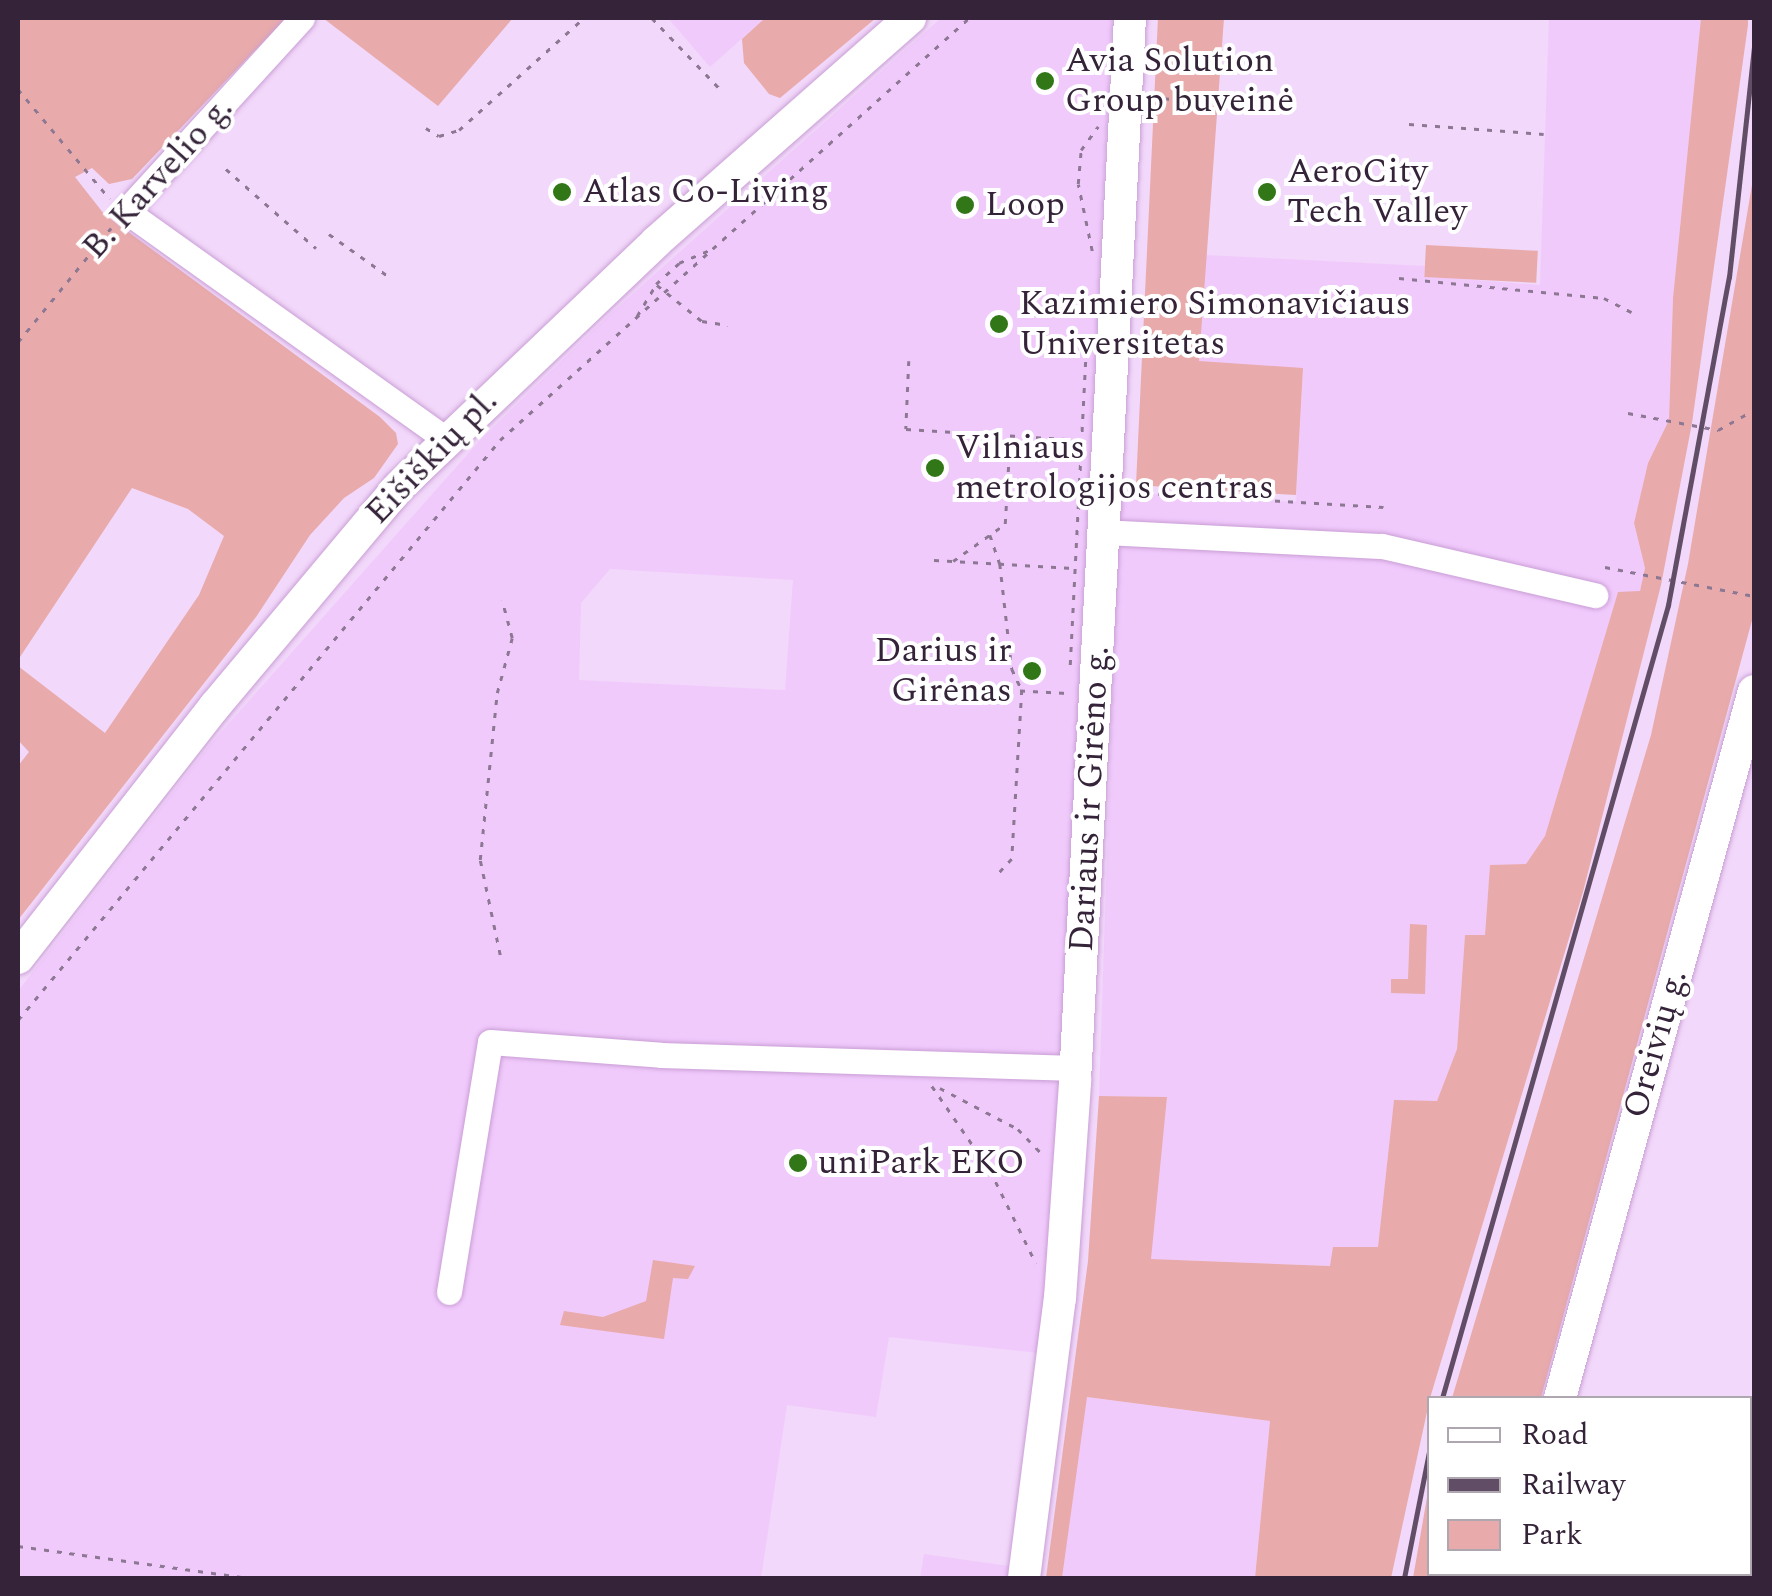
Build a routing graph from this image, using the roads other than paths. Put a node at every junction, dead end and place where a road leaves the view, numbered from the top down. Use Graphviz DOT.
graph roads {
  1 [pos="302,18"];
  2 [pos="910,18"];
  3 [pos="1130,18"];
  4 [pos="446,439"];
  5 [pos="1104,532"];
  6 [pos="1595,595"];
  7 [pos="1754,691"];
  8 [pos="18,958"];
  9 [pos="1076,1068"];
  10 [pos="448,1292"];
  11 [pos="1561,1396"];
  12 [pos="1024,1578"];
  1 -- 4 [label="street, B. Karvelio g."];
  2 -- 4 [label="main road, Eišiškių pl."];
  3 -- 5 [label="main road, Dariaus ir Girėno g."];
  4 -- 8 [label="main road, Eišiškių pl."];
  5 -- 6 [label="street"];
  5 -- 9 [label="main road, Dariaus ir Girėno g."];
  7 -- 11 [label="main road, Oreivių g."];
  9 -- 10 [label="street"];
  9 -- 12 [label="main road, Dariaus ir Girėno g."];
}
